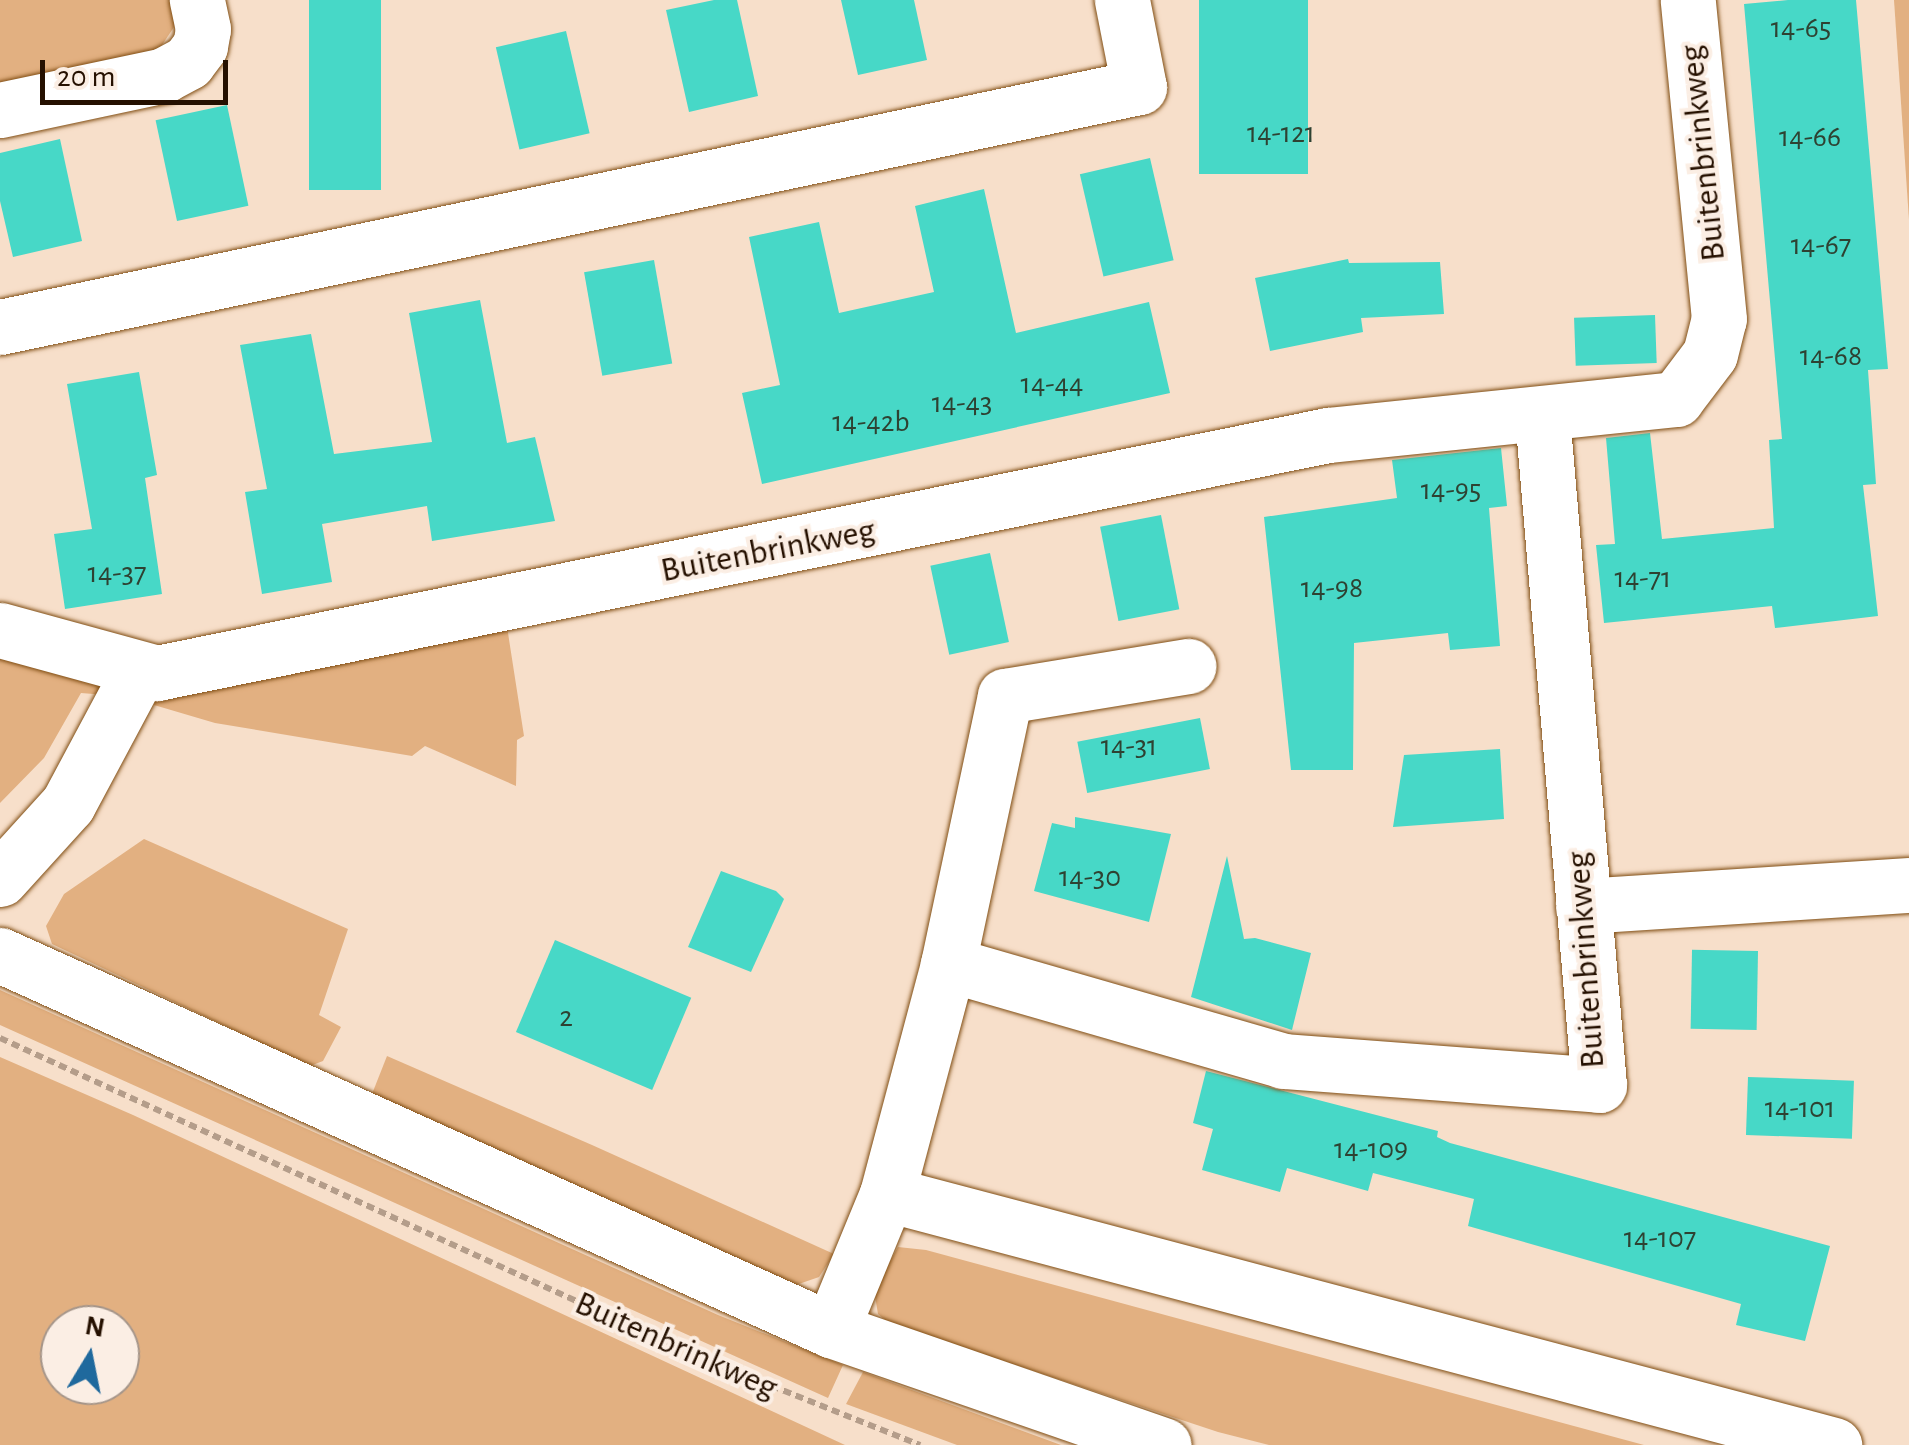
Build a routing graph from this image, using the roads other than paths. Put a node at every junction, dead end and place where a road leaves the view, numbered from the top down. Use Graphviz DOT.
graph roads {
  1 [pos="197,0"];
  2 [pos="1122,0"];
  3 [pos="1688,0"];
  4 [pos="0,110"];
  5 [pos="0,327"];
  6 [pos="1542,415"];
  7 [pos="0,630"];
  8 [pos="1188,666"];
  9 [pos="140,669"];
  10 [pos="0,879"];
  11 [pos="1909,885"];
  12 [pos="1583,906"];
  13 [pos="0,955"];
  14 [pos="948,964"];
  15 [pos="887,1194"];
  16 [pos="830,1330"];
  17 [pos="1164,1445"];
  18 [pos="1834,1445"];
  1 -- 4 [label="main road"];
  2 -- 5 [label="main road"];
  3 -- 6 [label="main road, Buitenbrinkweg"];
  6 -- 9 [label="main road, Buitenbrinkweg"];
  6 -- 12 [label="main road, Buitenbrinkweg"];
  7 -- 9 [label="main road, Buitenbrinkweg"];
  8 -- 14 [label="main road"];
  9 -- 10 [label="main road"];
  11 -- 12 [label="main road"];
  12 -- 14 [label="main road, Buitenbrinkweg"];
  13 -- 16 [label="main road"];
  14 -- 15 [label="main road"];
  15 -- 16 [label="main road"];
  15 -- 18 [label="main road"];
  16 -- 17 [label="main road"];
}
